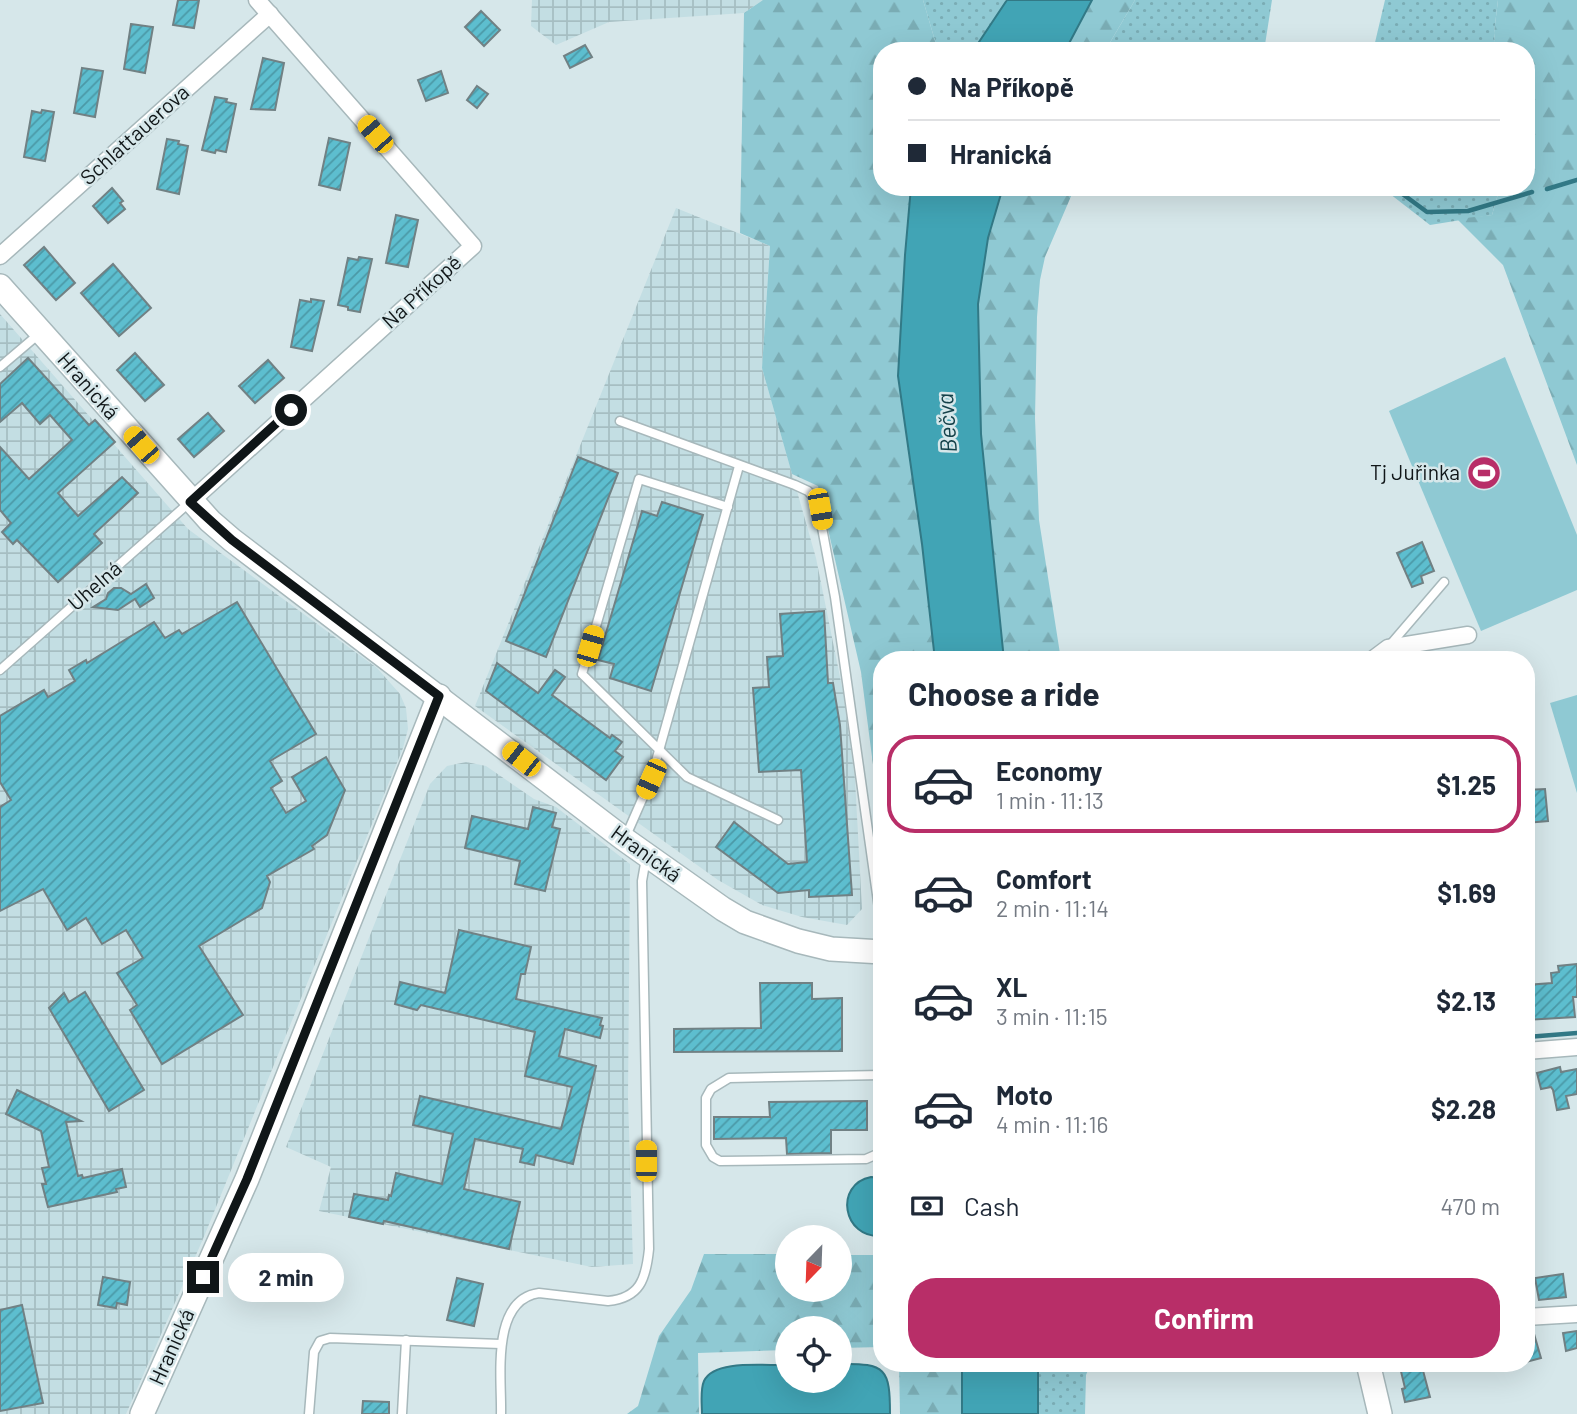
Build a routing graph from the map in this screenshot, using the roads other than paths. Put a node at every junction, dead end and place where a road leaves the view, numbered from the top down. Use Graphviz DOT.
graph roads {
  1 [pos="257,0"];
  2 [pos="270,14"];
  3 [pos="0,256"];
  4 [pos="0,286"];
  5 [pos="41,332"];
  6 [pos="0,367"];
  7 [pos="620,421"];
  8 [pos="739,466"];
  9 [pos="190,502"];
  10 [pos="727,507"];
  11 [pos="1444,582"];
  12 [pos="1468,635"];
  13 [pos="1388,648"];
  14 [pos="1384,651"];
  15 [pos="0,670"];
  16 [pos="439,696"];
  17 [pos="659,751"];
  18 [pos="778,820"];
  19 [pos="624,839"];
  20 [pos="648,856"];
  21 [pos="873,866"];
  22 [pos="873,951"];
  23 [pos="1577,1047"];
  24 [pos="1535,1050"];
  25 [pos="873,1075"];
  26 [pos="873,1155"];
  27 [pos="1577,1314"];
  28 [pos="1535,1316"];
  29 [pos="406,1340"];
  30 [pos="501,1344"];
  31 [pos="1370,1372"];
  32 [pos="142,1414"];
  33 [pos="309,1414"];
  34 [pos="402,1414"];
  35 [pos="501,1414"];
  36 [pos="1380,1414"];
  1 -- 2 [label="street, Na Příkopě"];
  2 -- 3 [label="street, Schlattauerova"];
  2 -- 9 [label="street, Na Příkopě"];
  4 -- 5 [label="street, Hranická"];
  5 -- 6 [label="lane"];
  5 -- 9 [label="street, Hranická"];
  7 -- 8 [label="lane"];
  8 -- 10 [label="lane"];
  8 -- 21 [label="lane"];
  9 -- 15 [label="lane, Uhelná"];
  9 -- 16 [label="street, Hranická"];
  10 -- 17 [label="lane"];
  10 -- 17 [label="lane"];
  11 -- 13 [label="lane"];
  12 -- 13 [label="street"];
  13 -- 14 [label="street"];
  16 -- 19 [label="street, Hranická"];
  16 -- 32 [label="street, Hranická"];
  17 -- 18 [label="lane"];
  17 -- 19 [label="lane"];
  19 -- 20 [label="street, Hranická"];
  20 -- 22 [label="street, Hranická"];
  20 -- 30 [label="lane"];
  23 -- 24 [label="street"];
  25 -- 26 [label="lane"];
  27 -- 28 [label="street"];
  29 -- 30 [label="lane"];
  29 -- 33 [label="lane"];
  29 -- 34 [label="lane"];
  30 -- 35 [label="lane"];
  31 -- 36 [label="street"];
}
